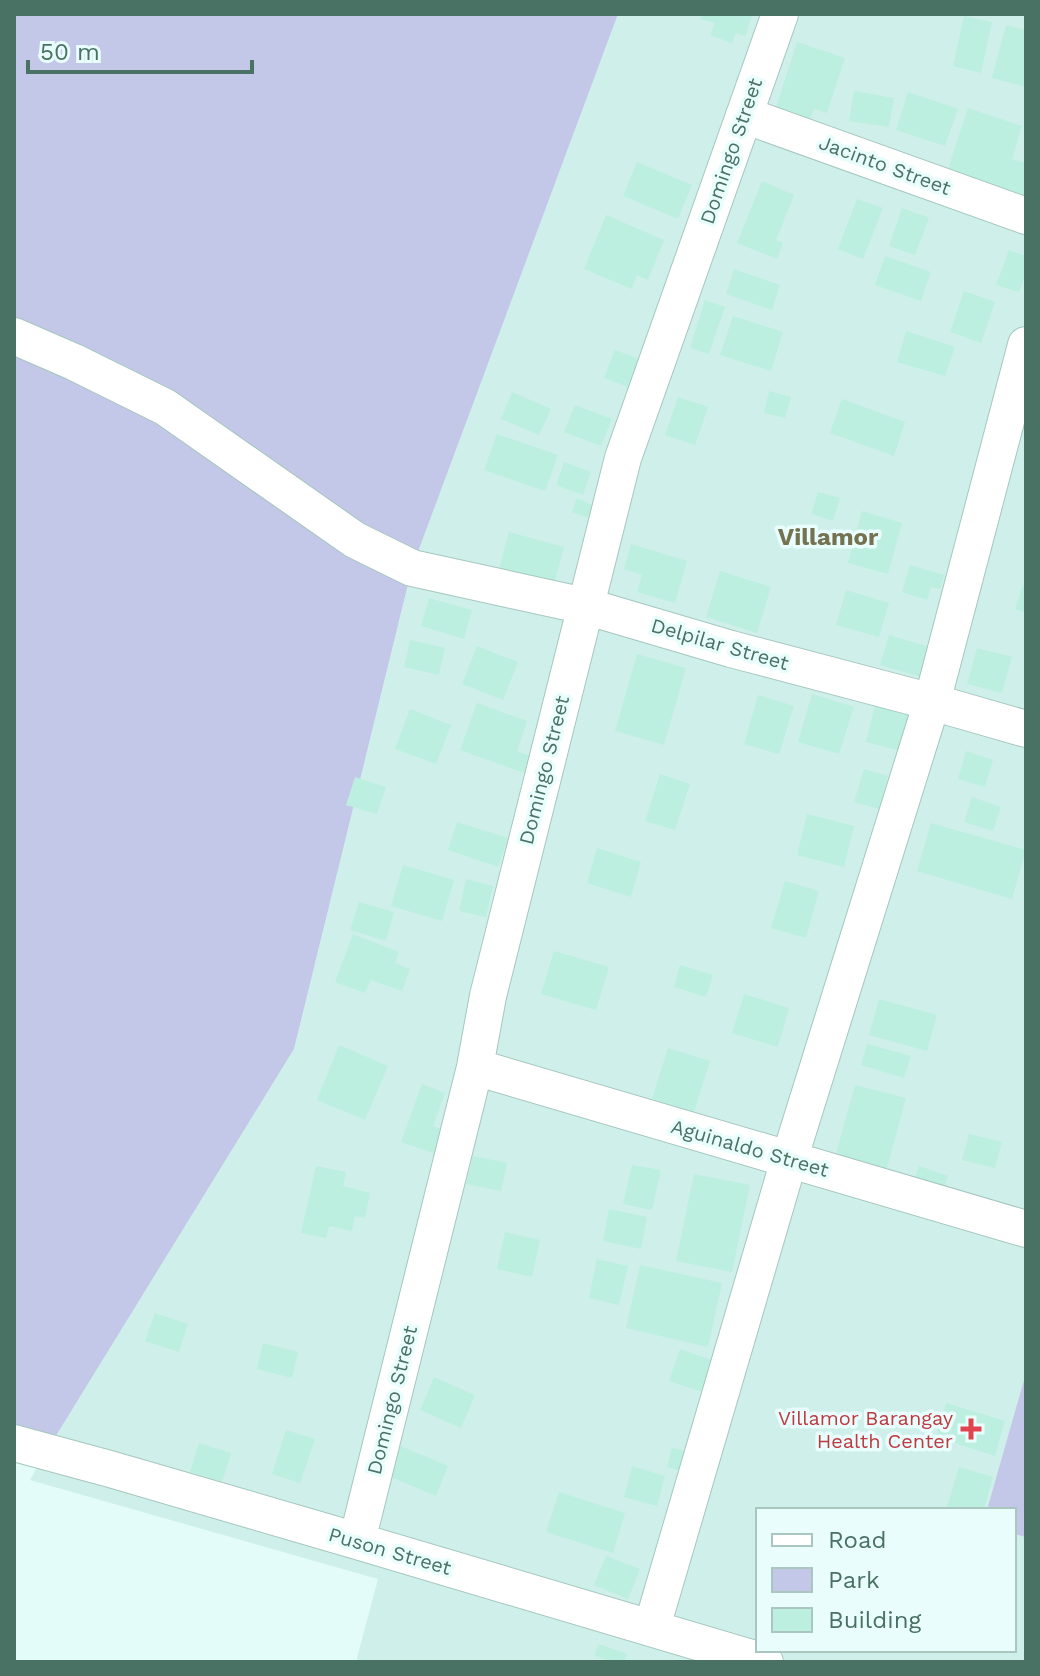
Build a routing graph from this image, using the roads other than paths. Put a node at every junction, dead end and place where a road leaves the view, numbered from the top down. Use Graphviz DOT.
graph roads {
  1 [pos="780,14"];
  2 [pos="744,115"];
  3 [pos="1026,216"];
  4 [pos="14,336"];
  5 [pos="1026,345"];
  6 [pos="585,606"];
  7 [pos="932,702"];
  8 [pos="1026,729"];
  9 [pos="475,1067"];
  10 [pos="789,1160"];
  11 [pos="1026,1229"];
  12 [pos="14,1443"];
  13 [pos="357,1541"];
  14 [pos="652,1627"];
  15 [pos="765,1662"];
  1 -- 2 [label="street, Domingo Street"];
  2 -- 3 [label="street, Jacinto Street"];
  2 -- 6 [label="street, Domingo Street"];
  4 -- 6 [label="street, Delpilar Street"];
  5 -- 7 [label="street"];
  6 -- 7 [label="street, Delpilar Street"];
  6 -- 9 [label="street, Domingo Street"];
  7 -- 8 [label="street, Delpilar Street"];
  7 -- 10 [label="street"];
  9 -- 10 [label="street, Aguinaldo Street"];
  9 -- 13 [label="street, Domingo Street"];
  10 -- 11 [label="street, Aguinaldo Street"];
  10 -- 14 [label="street"];
  12 -- 13 [label="street, Puson Street"];
  13 -- 14 [label="street, Puson Street"];
  14 -- 15 [label="street, Puson Street"];
}
